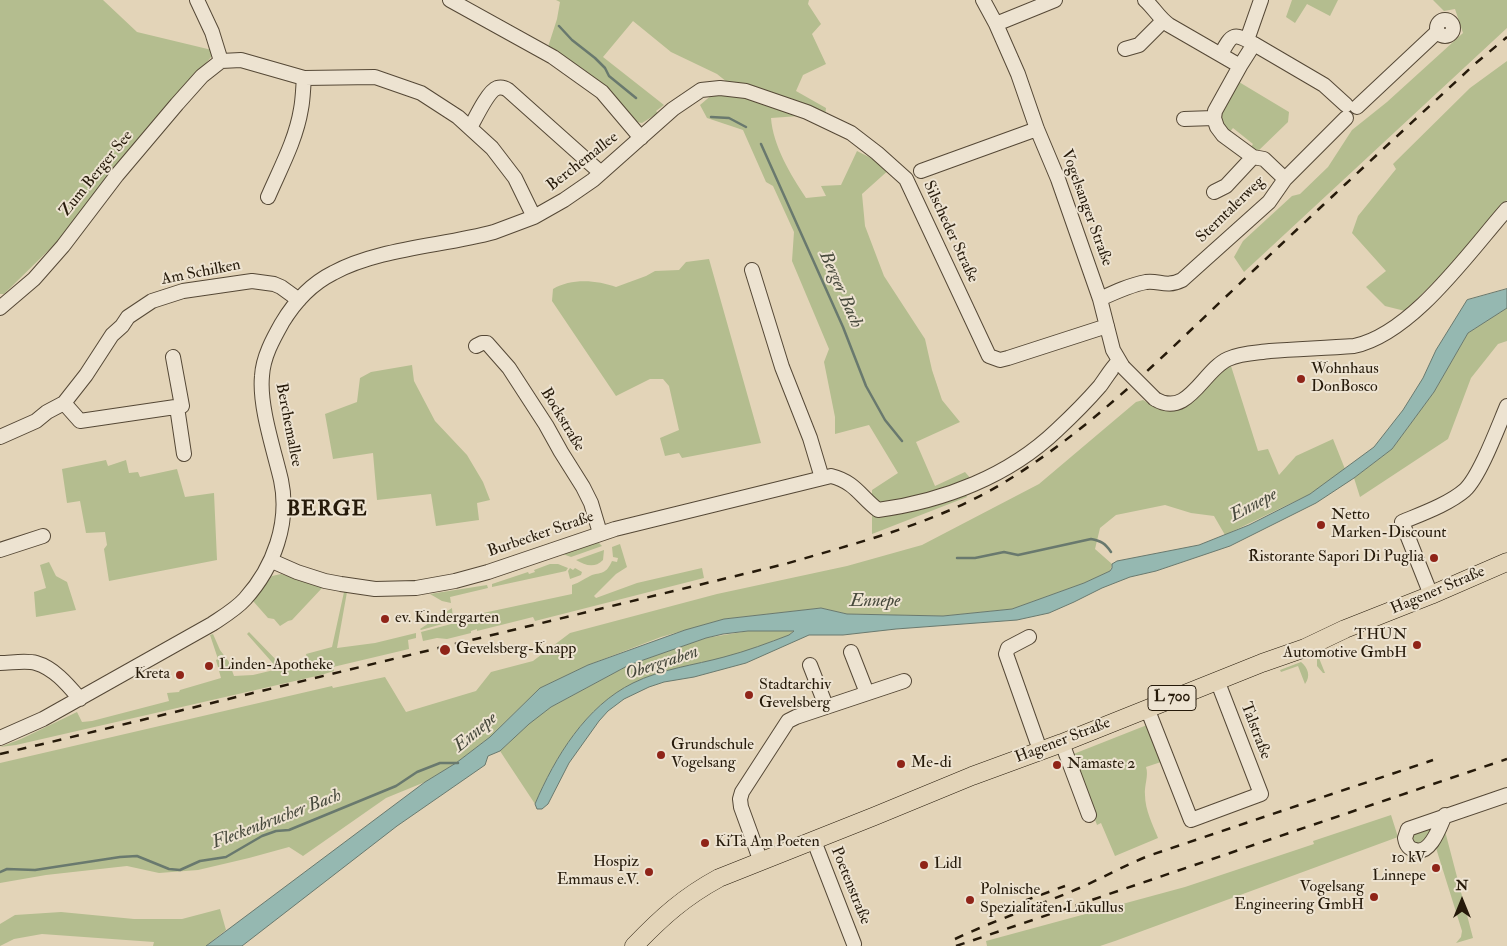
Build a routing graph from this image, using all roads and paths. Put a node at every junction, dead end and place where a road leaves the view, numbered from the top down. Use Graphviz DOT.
graph roads {
  1 [pos="197,0"];
  2 [pos="450,0"];
  3 [pos="983,0"];
  4 [pos="1056,0"];
  5 [pos="1145,0"];
  6 [pos="1261,0"];
  7 [pos="1163,20"];
  8 [pos="996,24"];
  9 [pos="1437,32"];
  10 [pos="1250,42"];
  11 [pos="1125,49"];
  12 [pos="1221,54"];
  13 [pos="221,61"];
  14 [pos="1240,66"];
  15 [pos="304,78"];
  16 [pos="1350,110"];
  17 [pos="1214,118"];
  18 [pos="1184,119"];
  19 [pos="470,128"];
  20 [pos="1037,129"];
  21 [pos="640,138"];
  22 [pos="1253,157"];
  23 [pos="920,171"];
  24 [pos="600,173"];
  25 [pos="1285,179"];
  26 [pos="1214,192"];
  27 [pos="268,198"];
  28 [pos="1507,209"];
  29 [pos="534,217"];
  30 [pos="752,270"];
  31 [pos="1100,299"];
  32 [pos="299,300"];
  33 [pos="0,308"];
  34 [pos="1107,326"];
  35 [pos="476,346"];
  36 [pos="173,357"];
  37 [pos="1121,364"];
  38 [pos="64,403"];
  39 [pos="1507,406"];
  40 [pos="177,407"];
  41 [pos="0,438"];
  42 [pos="184,454"];
  43 [pos="822,478"];
  44 [pos="600,533"];
  45 [pos="43,536"];
  46 [pos="0,550"];
  47 [pos="272,561"];
  48 [pos="1507,562"];
  49 [pos="1432,595"];
  50 [pos="1029,637"];
  51 [pos="851,652"];
  52 [pos="0,663"];
  53 [pos="810,665"];
  54 [pos="1217,680"];
  55 [pos="904,681"];
  56 [pos="867,693"];
  57 [pos="80,699"];
  58 [pos="826,706"];
  59 [pos="1147,708"];
  60 [pos="0,738"];
  61 [pos="1062,743"];
  62 [pos="1040,750"];
  63 [pos="1507,795"];
  64 [pos="1089,815"];
  65 [pos="1445,815"];
  66 [pos="814,841"];
  67 [pos="761,862"];
  68 [pos="854,944"];
  69 [pos="634,946"];
  1 -- 13 [label="street"];
  2 -- 21 [label="street"];
  3 -- 8 [label="street, Vogelsanger Straße"];
  4 -- 8 [label="street"];
  5 -- 7 [label="street"];
  6 -- 10 [label="street"];
  7 -- 11 [label="street"];
  7 -- 12 [label="street"];
  8 -- 20 [label="street, Vogelsanger Straße"];
  9 -- 16 [label="street, Sterntalerweg"];
  10 -- 12 [label="street"];
  10 -- 14 [label="street"];
  10 -- 16 [label="street"];
  12 -- 14 [label="street"];
  13 -- 15 [label="street"];
  13 -- 33 [label="street, Zum Berger See"];
  14 -- 17 [label="street"];
  15 -- 19 [label="street"];
  15 -- 27 [label="street"];
  16 -- 25 [label="street, Sterntalerweg"];
  17 -- 18 [label="street"];
  17 -- 22 [label="street"];
  19 -- 24 [label="street"];
  19 -- 29 [label="street"];
  20 -- 23 [label="street"];
  20 -- 31 [label="street, Vogelsanger Straße"];
  21 -- 24 [label="street, Berchemallee"];
  21 -- 34 [label="street, Silscheder Straße"];
  22 -- 25 [label="street"];
  22 -- 26 [label="street"];
  24 -- 29 [label="street, Berchemallee"];
  25 -- 31 [label="street, Sterntalerweg"];
  28 -- 37 [label="street, Vogelsanger Straße, bridge"];
  29 -- 32 [label="street, Berchemallee"];
  30 -- 43 [label="street"];
  31 -- 34 [label="street, Vogelsanger Straße"];
  32 -- 38 [label="street, Am Schilken"];
  32 -- 47 [label="street, Berchemallee"];
  34 -- 37 [label="street, Vogelsanger Straße"];
  35 -- 44 [label="street, Bockstraße"];
  36 -- 40 [label="street"];
  37 -- 43 [label="street, Burbecker Straße"];
  38 -- 40 [label="street"];
  38 -- 41 [label="street, Am Schilken"];
  39 -- 49 [label="street"];
  40 -- 42 [label="street"];
  43 -- 44 [label="street, Burbecker Straße"];
  44 -- 47 [label="street, Burbecker Straße"];
  45 -- 46 [label="street"];
  47 -- 57 [label="street, Berchemallee"];
  48 -- 49 [label="main road, Hagener Straße / L 700"];
  49 -- 54 [label="main road, Hagener Straße / L 700"];
  50 -- 62 [label="street"];
  51 -- 56 [label="street"];
  52 -- 57 [label="street"];
  53 -- 58 [label="street"];
  54 -- 59 [label="main road, Hagener Straße / L 700"];
  54 -- 59 [label="street, Talstraße"];
  55 -- 56 [label="street"];
  56 -- 58 [label="street"];
  57 -- 60 [label="street, Berchemallee"];
  58 -- 67 [label="street"];
  59 -- 61 [label="main road, Hagener Straße / L 700"];
  61 -- 62 [label="main road, Hagener Straße / L 700"];
  61 -- 64 [label="street"];
  62 -- 66 [label="main road, Hagener Straße / L 700"];
  63 -- 65 [label="street"];
  66 -- 67 [label="main road, Hagener Straße / L 700"];
  66 -- 68 [label="street, Poetenstraße"];
  67 -- 69 [label="main road, Hagener Straße / L 700"];
}
